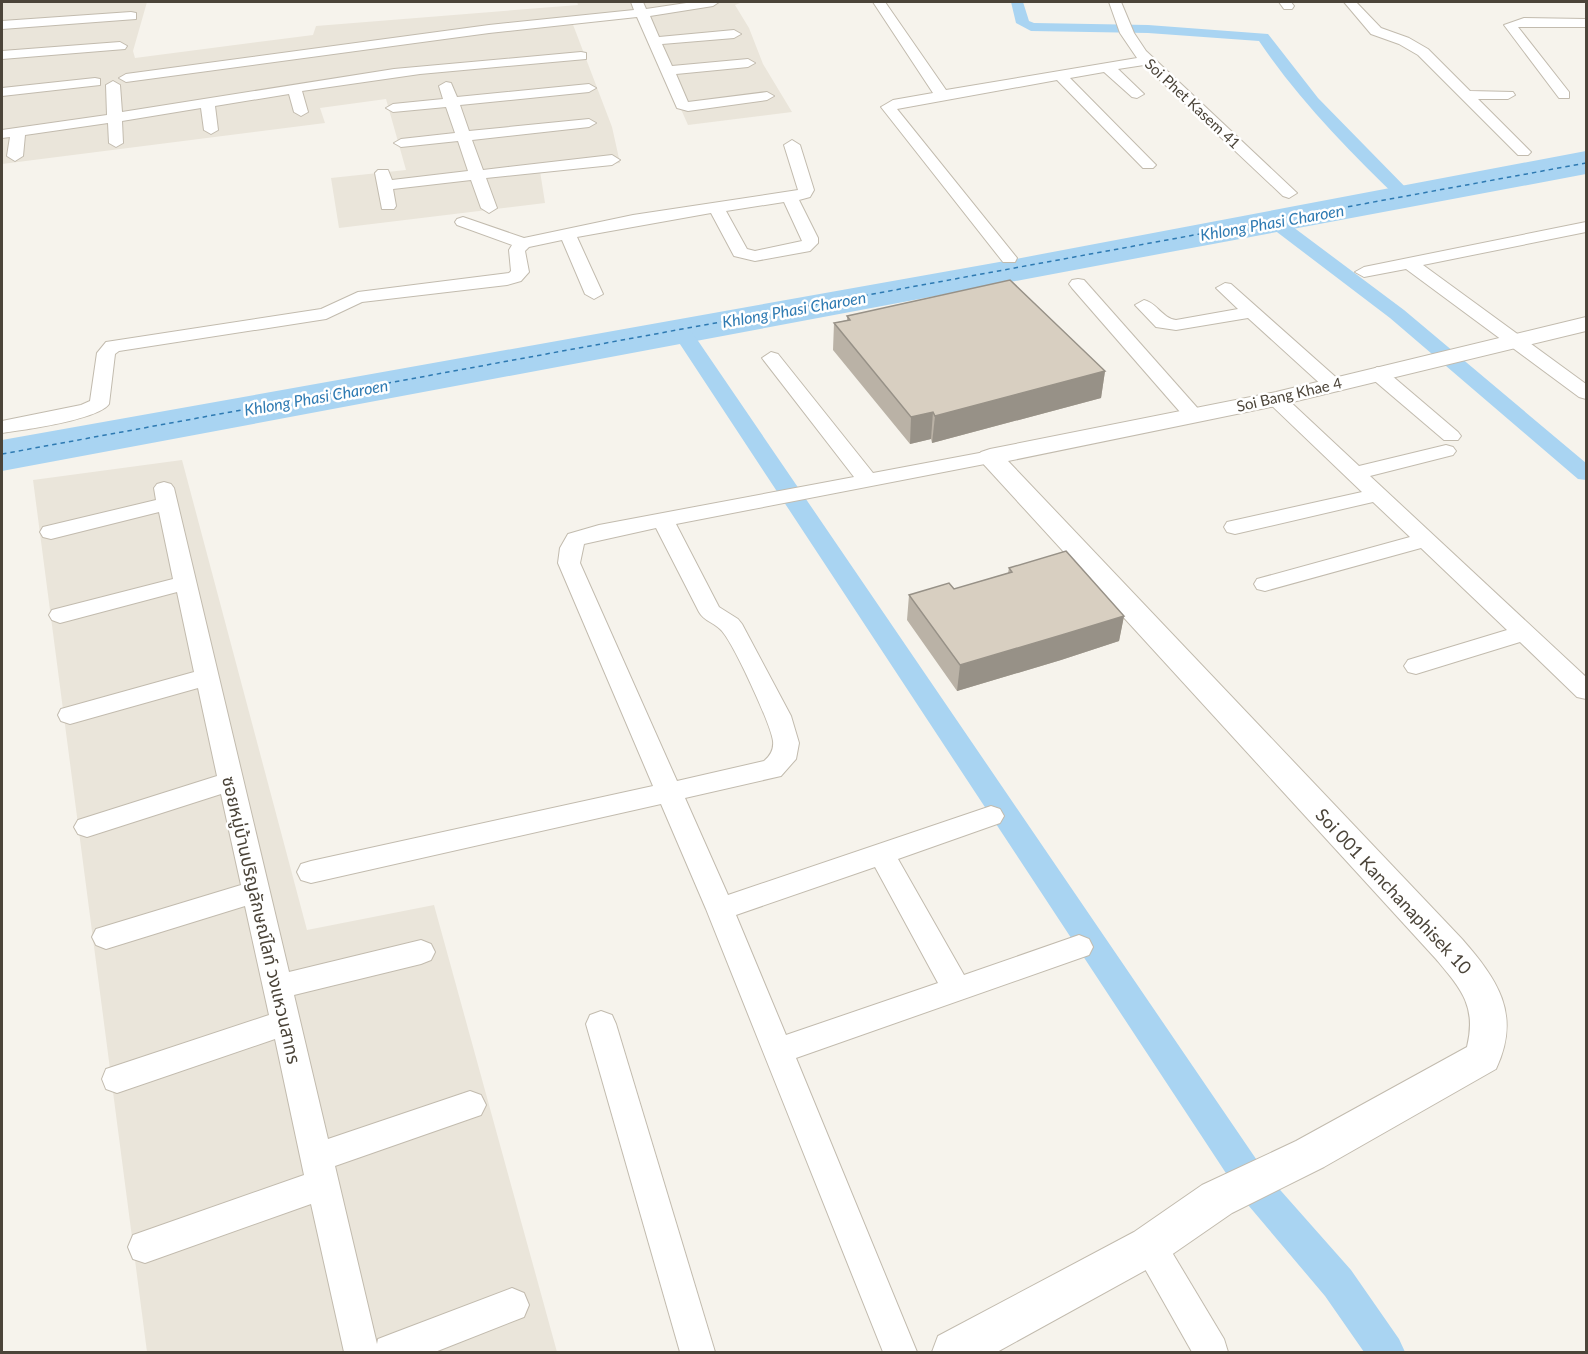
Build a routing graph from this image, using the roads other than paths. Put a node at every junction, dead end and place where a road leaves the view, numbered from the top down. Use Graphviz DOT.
graph roads {
  1 [pos="134,2"];
  2 [pos="712,2"];
  3 [pos="879,2"];
  4 [pos="1115,2"];
  5 [pos="1350,2"];
  6 [pos="640,7"];
  7 [pos="1587,23"];
  8 [pos="2,25"];
  9 [pos="125,31"];
  10 [pos="734,34"];
  11 [pos="656,41"];
  12 [pos="439,52"];
  13 [pos="2,55"];
  14 [pos="581,56"];
  15 [pos="1148,60"];
  16 [pos="748,63"];
  17 [pos="115,65"];
  18 [pos="1108,68"];
  19 [pos="669,71"];
  20 [pos="1061,76"];
  21 [pos="120,81"];
  22 [pos="294,88"];
  23 [pos="589,88"];
  24 [pos="2,92"];
  25 [pos="1137,94"];
  26 [pos="942,95"];
  27 [pos="1466,95"];
  28 [pos="1508,95"];
  29 [pos="1564,95"];
  30 [pos="767,96"];
  31 [pos="452,100"];
  32 [pos="208,105"];
  33 [pos="393,108"];
  34 [pos="301,112"];
  35 [pos="116,119"];
  36 [pos="589,123"];
  37 [pos="210,130"];
  38 [pos="18,132"];
  39 [pos="2,134"];
  40 [pos="465,134"];
  41 [pos="116,142"];
  42 [pos="401,143"];
  43 [pos="792,145"];
  44 [pos="1523,152"];
  45 [pos="15,156"];
  46 [pos="612,160"];
  47 [pos="1148,165"];
  48 [pos="478,173"];
  49 [pos="1288,193"];
  50 [pos="790,198"];
  51 [pos="388,206"];
  52 [pos="716,207"];
  53 [pos="489,208"];
  54 [pos="463,222"];
  55 [pos="1587,227"];
  56 [pos="568,234"];
  57 [pos="523,243"];
  58 [pos="1009,258"];
  59 [pos="1409,263"];
  60 [pos="1364,272"];
  61 [pos="1078,284"];
  62 [pos="1225,288"];
  63 [pos="594,294"];
  64 [pos="1144,305"];
  65 [pos="1252,312"];
  66 [pos="1587,324"];
  67 [pos="1516,340"];
  68 [pos="771,358"];
  69 [pos="1377,373"];
  70 [pos="1332,384"];
  71 [pos="1587,393"];
  72 [pos="1276,399"];
  73 [pos="1194,416"];
  74 [pos="2,427"];
  75 [pos="990,457"];
  76 [pos="1356,473"];
  77 [pos="868,481"];
  78 [pos="1379,494"];
  79 [pos="663,520"];
  80 [pos="1235,527"];
  81 [pos="51,532"];
  82 [pos="1427,539"];
  83 [pos="185,583"];
  84 [pos="1264,584"];
  85 [pos="60,615"];
  86 [pos="1525,633"];
  87 [pos="1416,666"];
  88 [pos="207,677"];
  89 [pos="1587,691"];
  90 [pos="70,715"];
  91 [pos="231,781"];
  92 [pos="668,795"];
  93 [pos="991,816"];
  94 [pos="87,827"];
  95 [pos="882,854"];
  96 [pos="311,872"];
  97 [pos="256,892"];
  98 [pos="720,909"];
  99 [pos="106,937"];
  100 [pos="1079,947"];
  101 [pos="421,952"];
  102 [pos="277,987"];
  103 [pos="957,990"];
  104 [pos="286,1022"];
  105 [pos="601,1024"];
  106 [pos="779,1051"];
  107 [pos="117,1079"];
  108 [pos="470,1105"];
  109 [pos="319,1171"];
  110 [pos="1149,1245"];
  111 [pos="145,1247"];
  112 [pos="512,1305"];
  113 [pos="361,1353"];
  114 [pos="391,1353"];
  115 [pos="698,1353"];
  116 [pos="900,1353"];
  117 [pos="954,1353"];
  118 [pos="1211,1353"];
  1 -- 9 [label="street"];
  2 -- 6 [label="street"];
  3 -- 26 [label="street"];
  4 -- 15 [label="street, Soi Phet Kasem 41"];
  5 -- 27 [label="street"];
  6 -- 11 [label="street"];
  6 -- 12 [label="street"];
  7 -- 29 [label="street"];
  8 -- 9 [label="street"];
  9 -- 13 [label="street"];
  9 -- 17 [label="street"];
  10 -- 11 [label="street"];
  11 -- 19 [label="street"];
  12 -- 14 [label="street"];
  12 -- 21 [label="street"];
  12 -- 22 [label="street"];
  12 -- 31 [label="street"];
  15 -- 18 [label="street"];
  15 -- 49 [label="street, Soi Phet Kasem 41"];
  16 -- 19 [label="street"];
  18 -- 20 [label="street"];
  18 -- 25 [label="street"];
  19 -- 30 [label="street"];
  20 -- 26 [label="street"];
  20 -- 47 [label="street"];
  21 -- 24 [label="street"];
  21 -- 35 [label="street"];
  22 -- 32 [label="street"];
  22 -- 34 [label="street"];
  23 -- 31 [label="street"];
  26 -- 58 [label="street"];
  27 -- 28 [label="street"];
  27 -- 44 [label="street"];
  31 -- 33 [label="street"];
  31 -- 40 [label="street"];
  32 -- 35 [label="street"];
  32 -- 37 [label="street"];
  35 -- 38 [label="street"];
  35 -- 41 [label="street"];
  36 -- 40 [label="street"];
  38 -- 39 [label="street"];
  38 -- 45 [label="street"];
  40 -- 42 [label="street"];
  40 -- 48 [label="street"];
  43 -- 50 [label="street"];
  46 -- 48 [label="street"];
  48 -- 51 [label="street"];
  48 -- 53 [label="street"];
  50 -- 52 [label="street"];
  50 -- 52 [label="street"];
  52 -- 56 [label="street"];
  54 -- 57 [label="street"];
  55 -- 59 [label="street"];
  56 -- 57 [label="street"];
  56 -- 63 [label="street"];
  57 -- 74 [label="street"];
  59 -- 60 [label="street"];
  59 -- 67 [label="street"];
  61 -- 73 [label="street"];
  62 -- 65 [label="street"];
  64 -- 65 [label="street"];
  65 -- 70 [label="street"];
  66 -- 67 [label="street, Soi Bang Khae 4"];
  67 -- 69 [label="street, Soi Bang Khae 4"];
  67 -- 71 [label="street"];
  68 -- 77 [label="street"];
  69 -- 70 [label="street, Soi Bang Khae 4"];
  69 -- 76 [label="street"];
  70 -- 72 [label="street, Soi Bang Khae 4"];
  72 -- 73 [label="street, Soi Bang Khae 4"];
  72 -- 76 [label="street"];
  73 -- 75 [label="street, Soi Bang Khae 4"];
  75 -- 77 [label="street"];
  75 -- 110 [label="street, Soi 001 Kanchanaphisek 10"];
  76 -- 78 [label="street"];
  77 -- 79 [label="street"];
  78 -- 80 [label="street"];
  78 -- 82 [label="street"];
  79 -- 92 [label="street"];
  79 -- 92 [label="street"];
  81 -- 83 [label="street, ซอยหมู่บ้านปริญลักษณ์ไลท์ วงแหวนสาทร"];
  82 -- 84 [label="street"];
  82 -- 86 [label="street"];
  83 -- 85 [label="street"];
  83 -- 88 [label="street, ซอยหมู่บ้านปริญลักษณ์ไลท์ วงแหวนสาทร"];
  86 -- 87 [label="street"];
  86 -- 89 [label="street"];
  88 -- 90 [label="street"];
  88 -- 91 [label="street, ซอยหมู่บ้านปริญลักษณ์ไลท์ วงแหวนสาทร"];
  91 -- 94 [label="street"];
  91 -- 97 [label="street, ซอยหมู่บ้านปริญลักษณ์ไลท์ วงแหวนสาทร"];
  92 -- 96 [label="street"];
  92 -- 98 [label="street"];
  93 -- 95 [label="street"];
  95 -- 98 [label="street"];
  95 -- 103 [label="street"];
  97 -- 99 [label="street"];
  97 -- 102 [label="street, ซอยหมู่บ้านปริญลักษณ์ไลท์ วงแหวนสาทร"];
  98 -- 106 [label="street"];
  100 -- 103 [label="street"];
  101 -- 102 [label="street"];
  102 -- 104 [label="street, ซอยหมู่บ้านปริญลักษณ์ไลท์ วงแหวนสาทร"];
  103 -- 106 [label="street"];
  104 -- 107 [label="street"];
  104 -- 109 [label="street, ซอยหมู่บ้านปริญลักษณ์ไลท์ วงแหวนสาทร"];
  105 -- 115 [label="street"];
  106 -- 116 [label="street"];
  108 -- 109 [label="street"];
  109 -- 111 [label="street"];
  109 -- 113 [label="street, ซอยหมู่บ้านปริญลักษณ์ไลท์ วงแหวนสาทร"];
  110 -- 117 [label="street, Soi 001 Kanchanaphisek 10"];
  110 -- 118 [label="street"];
  112 -- 114 [label="street"];
}
